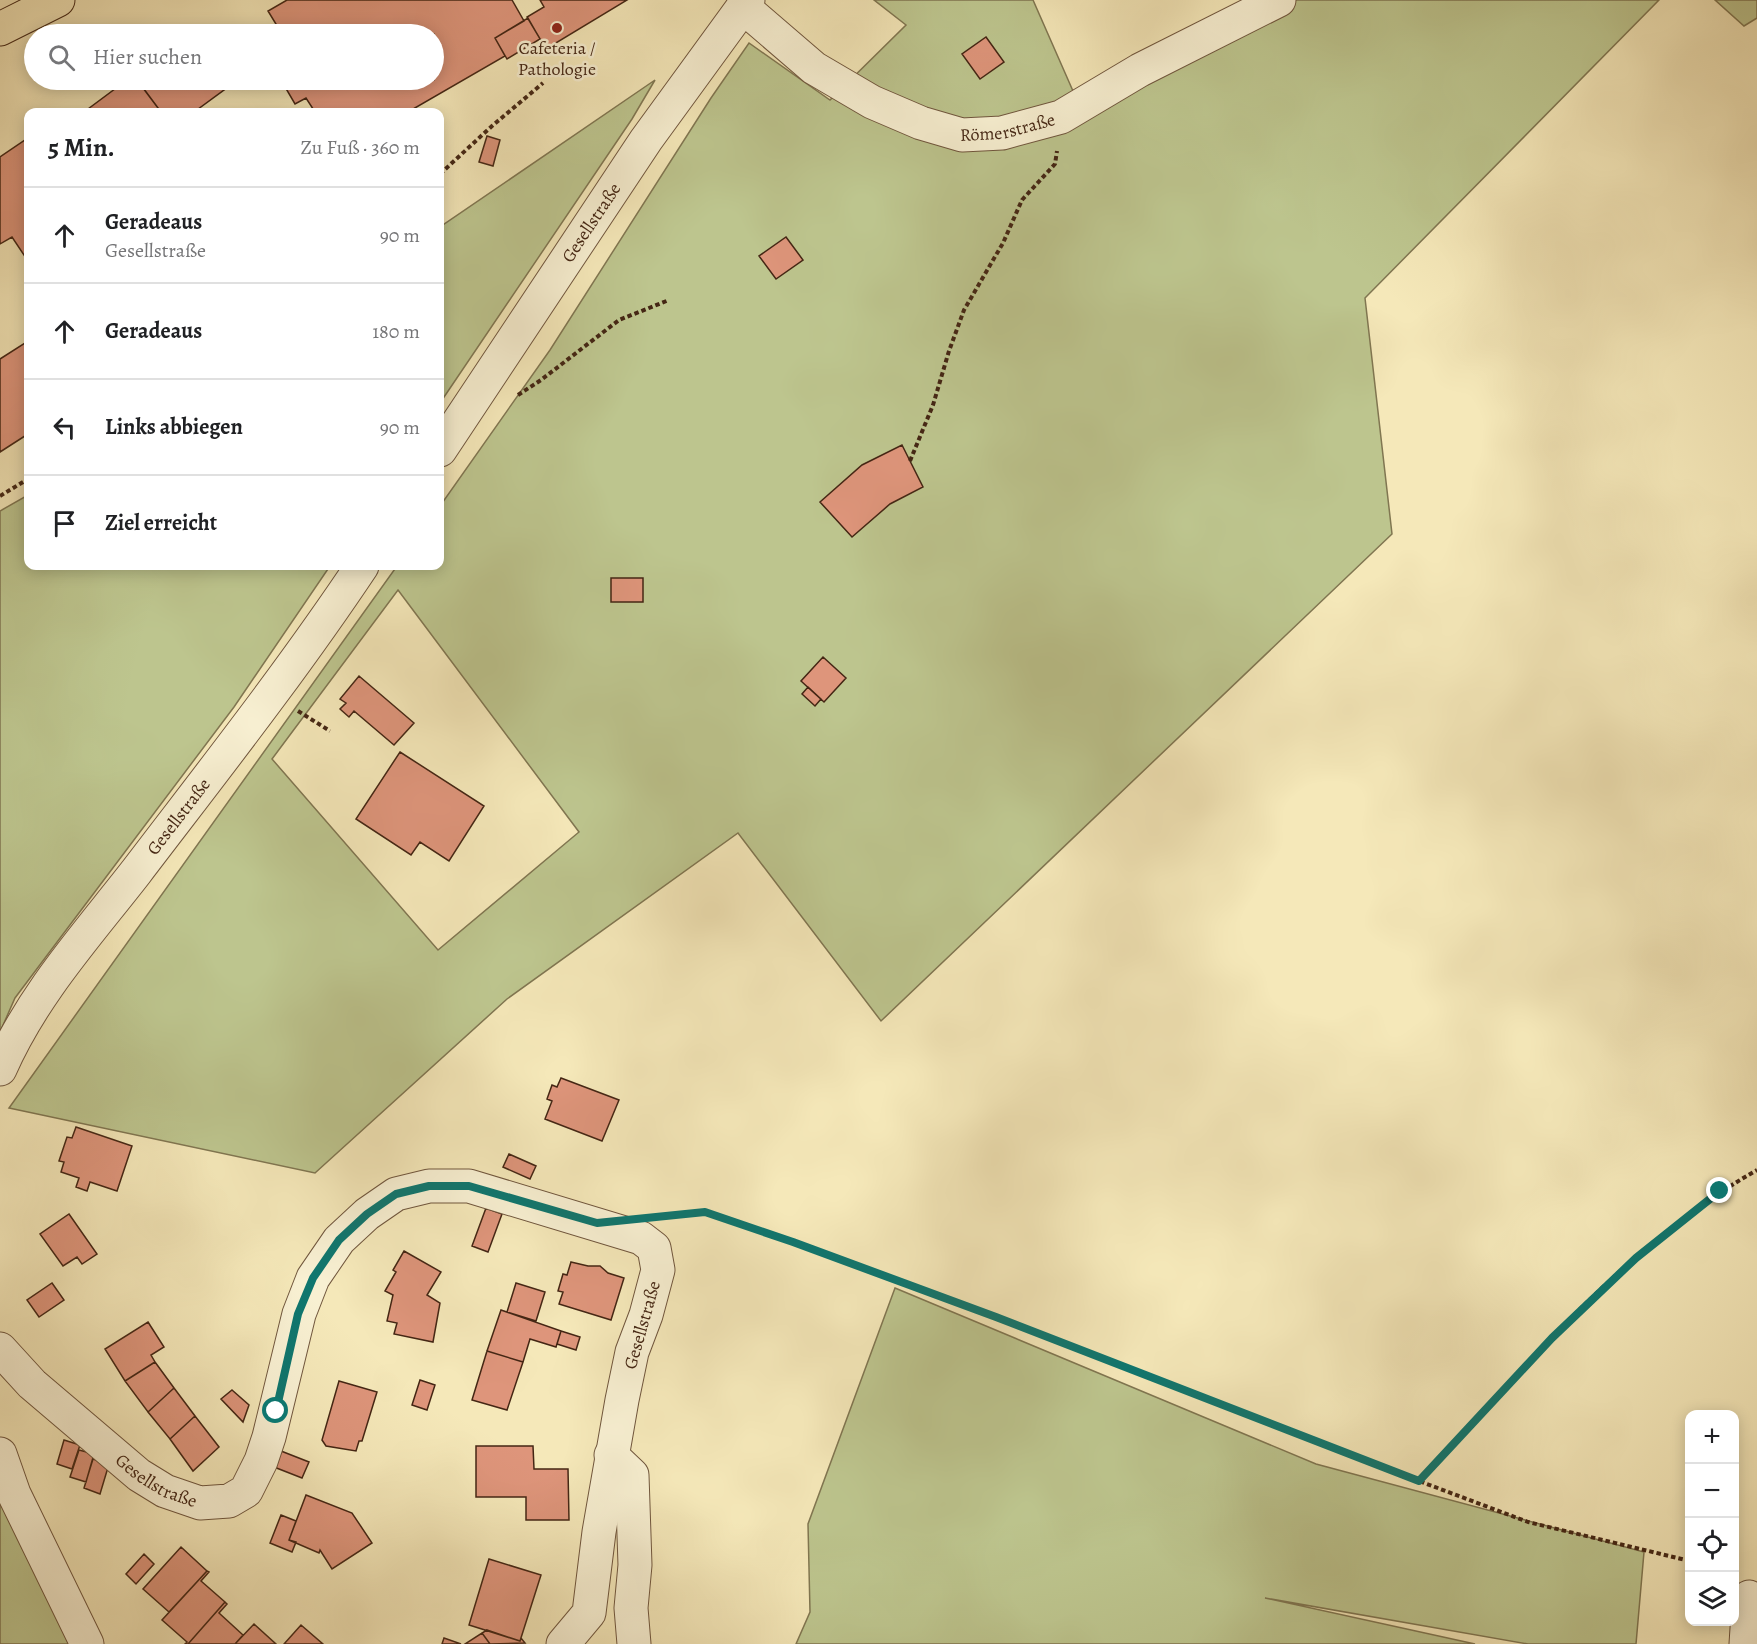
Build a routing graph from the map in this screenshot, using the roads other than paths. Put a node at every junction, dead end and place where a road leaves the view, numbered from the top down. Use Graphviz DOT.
graph roads {
  1 [pos="58,0"];
  2 [pos="1279,0"];
  3 [pos="746,4"];
  4 [pos="8,17"];
  5 [pos="444,444"];
  6 [pos="360,570"];
  7 [pos="0,1069"];
  8 [pos="0,1349"];
  9 [pos="0,1454"];
  10 [pos="611,1455"];
  11 [pos="1739,1609"];
  12 [pos="1734,1626"];
  13 [pos="87,1644"];
  14 [pos="563,1644"];
  15 [pos="634,1644"];
  16 [pos="1729,1644"];
  17 [pos="1746,1644"];
  1 -- 4 [label="main road"];
  2 -- 3 [label="street, Römerstraße"];
  3 -- 5 [label="street, Gesellstraße"];
  6 -- 7 [label="street, Gesellstraße"];
  8 -- 10 [label="street, Gesellstraße"];
  9 -- 13 [label="street"];
  10 -- 14 [label="street, Gesellstraße"];
  10 -- 15 [label="street"];
  11 -- 17 [label="street"];
  12 -- 16 [label="street"];
}
